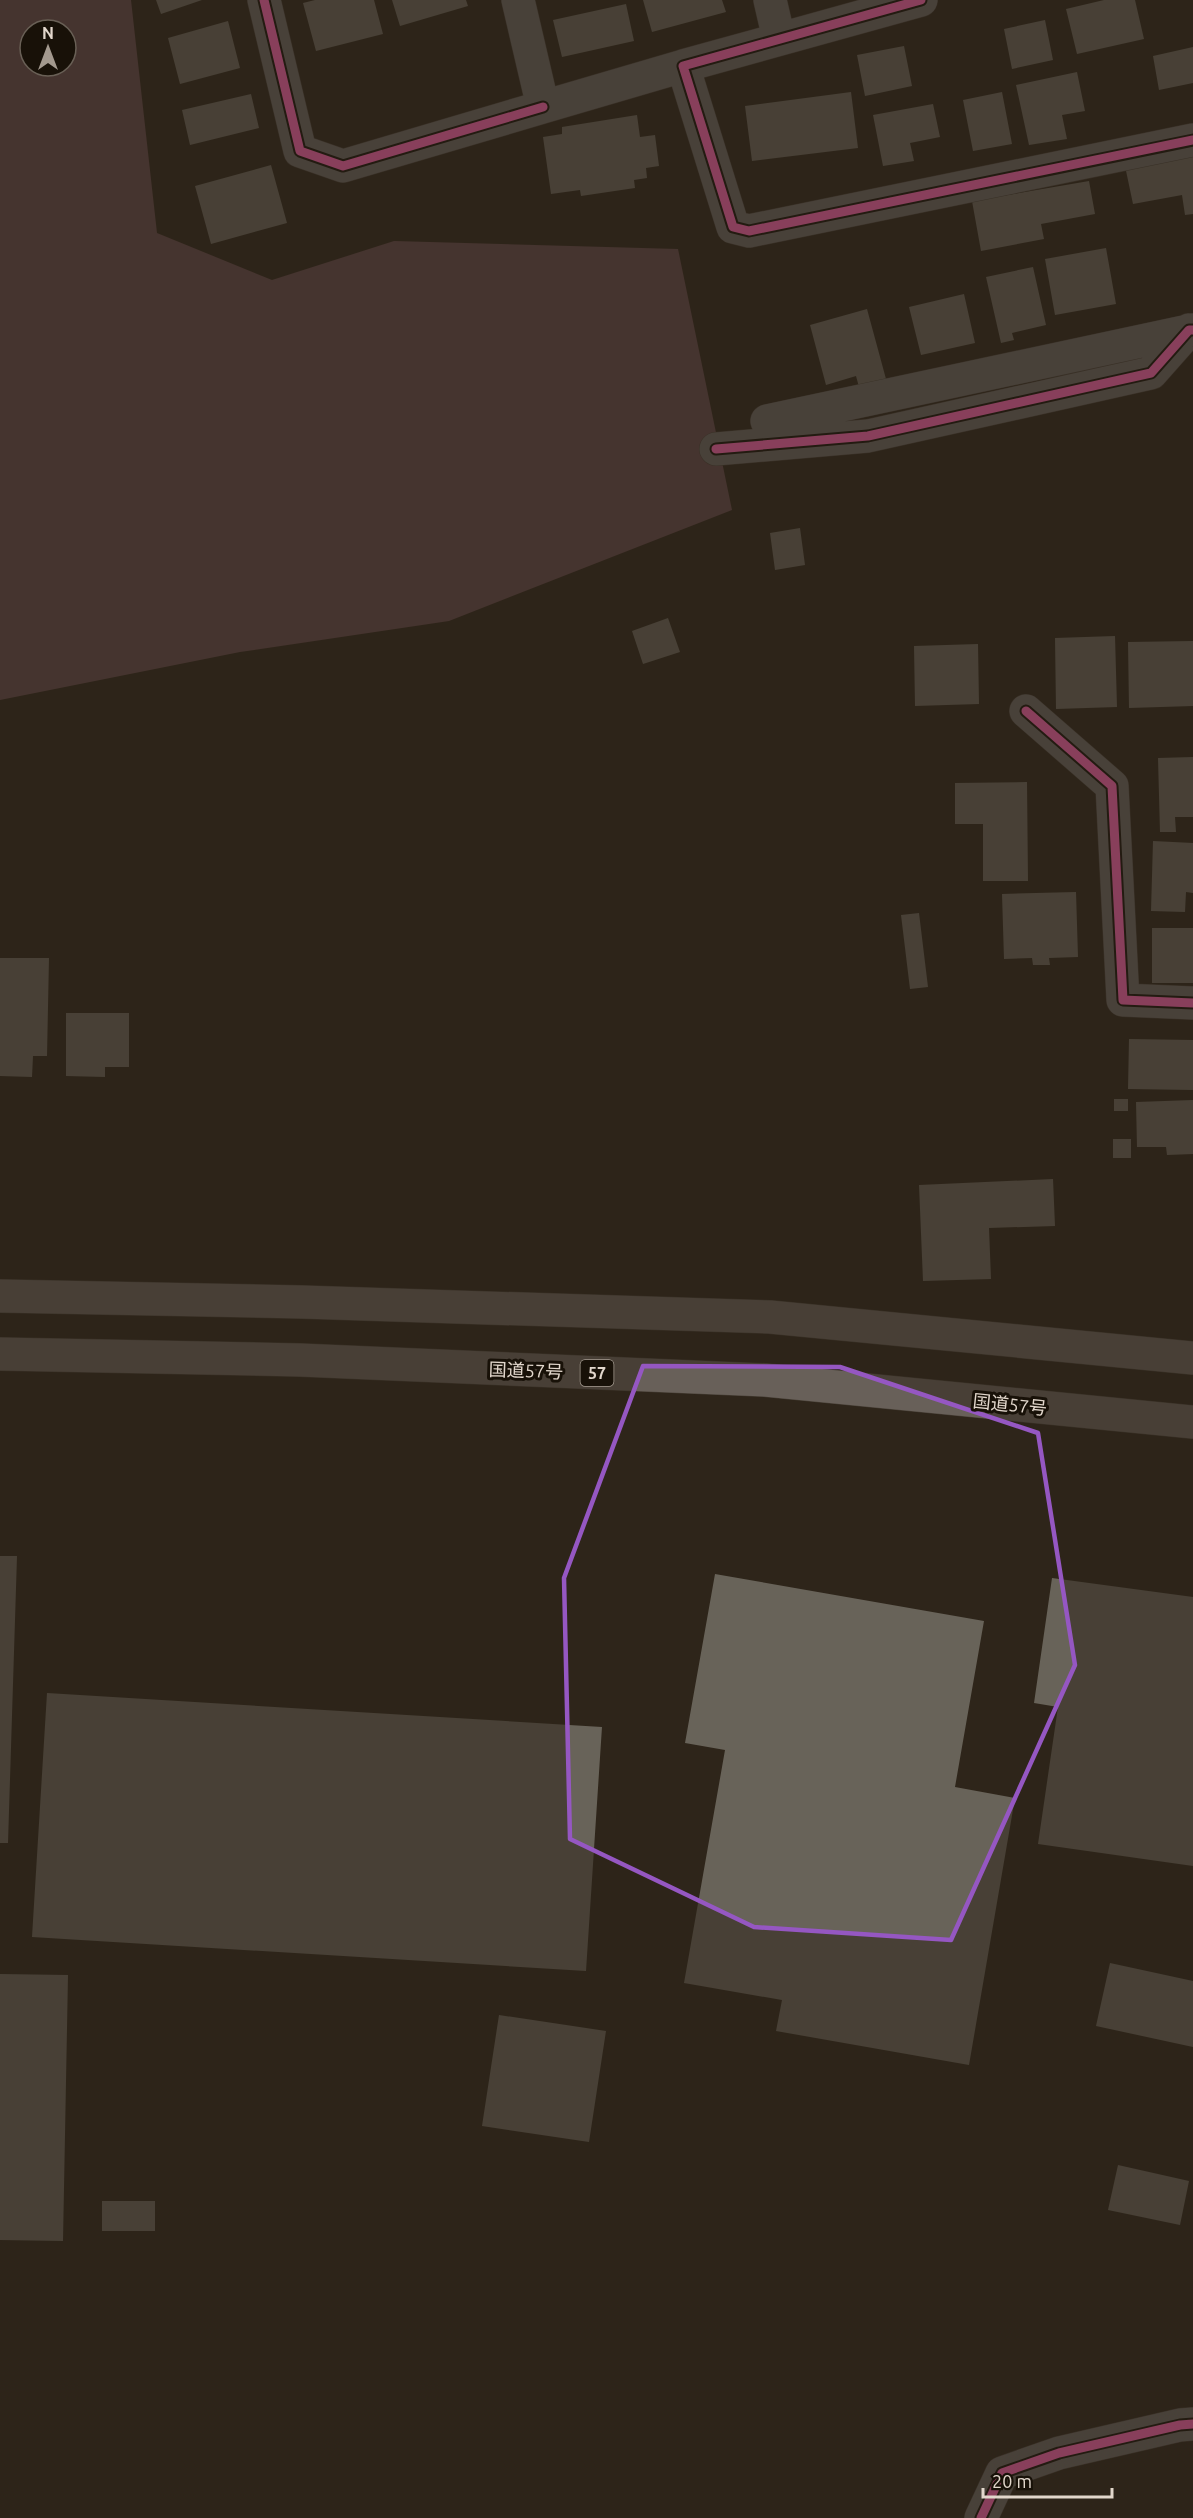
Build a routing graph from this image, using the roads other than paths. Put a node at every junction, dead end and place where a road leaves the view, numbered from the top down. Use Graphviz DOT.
graph roads {
  1 [pos="264,0"];
  2 [pos="518,0"];
  3 [pos="770,0"];
  4 [pos="921,0"];
  5 [pos="779,39"];
  6 [pos="683,66"];
  7 [pos="543,107"];
  8 [pos="1193,140"];
  9 [pos="1191,330"];
  10 [pos="767,422"];
  11 [pos="716,449"];
  12 [pos="1026,711"];
  13 [pos="1193,1003"];
  14 [pos="0,1296"];
  15 [pos="0,1354"];
  16 [pos="1193,1358"];
  17 [pos="1193,1422"];
  18 [pos="1193,2424"];
  19 [pos="981,2518"];
  1 -- 7 [label="street"];
  2 -- 7 [label="street"];
  3 -- 5 [label="street"];
  4 -- 5 [label="street"];
  5 -- 6 [label="street"];
  6 -- 7 [label="street"];
  6 -- 8 [label="street"];
  9 -- 10 [label="street"];
  9 -- 11 [label="street"];
  12 -- 13 [label="street"];
  14 -- 16 [label="highway"];
  15 -- 17 [label="highway, 国道57号 / 57"];
  18 -- 19 [label="street"];
}
